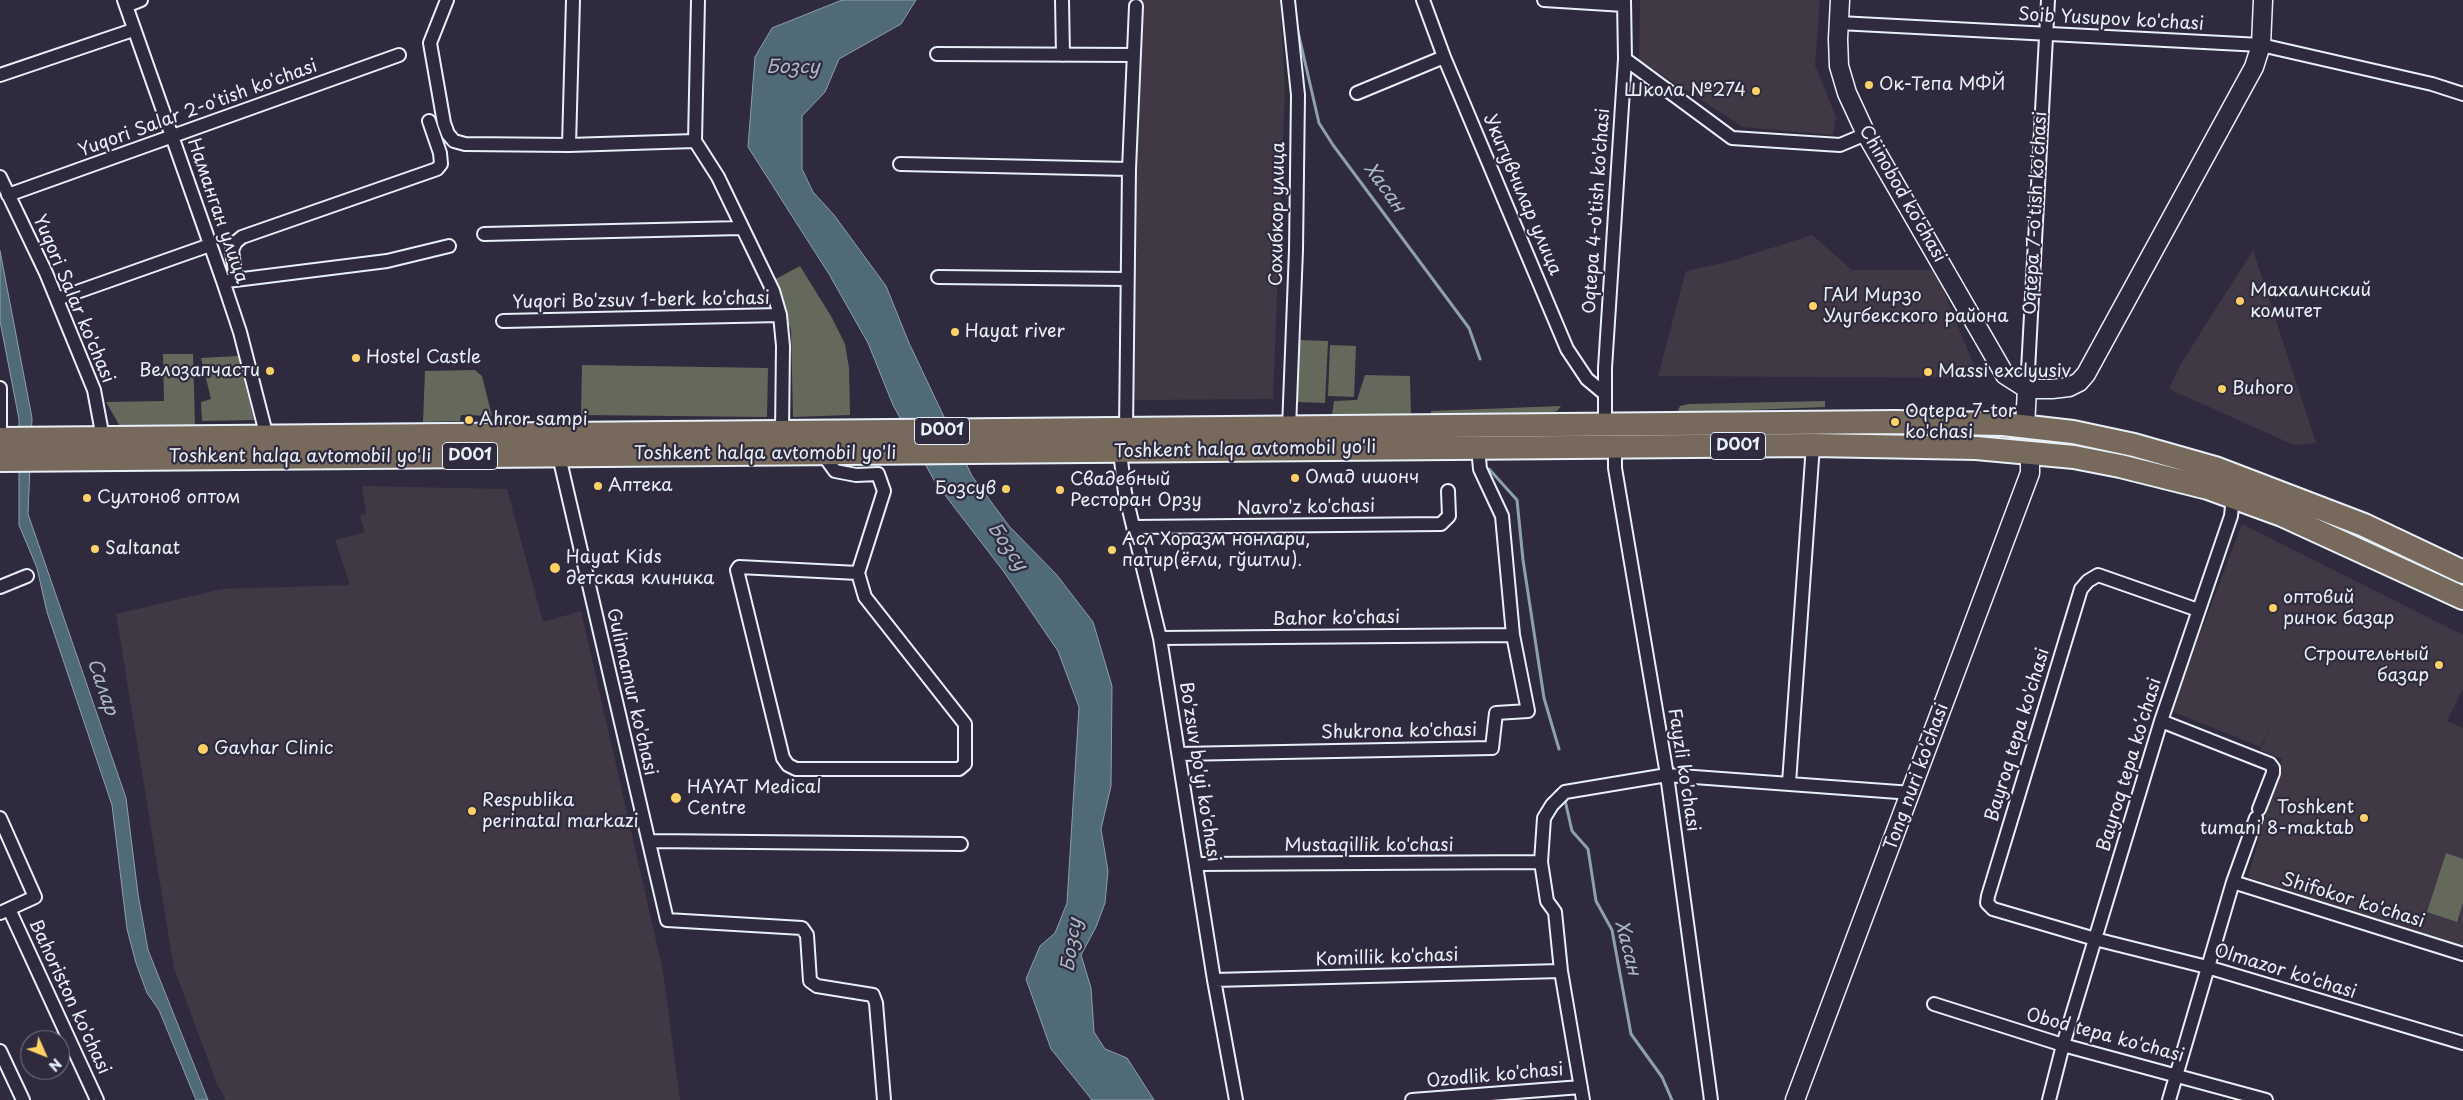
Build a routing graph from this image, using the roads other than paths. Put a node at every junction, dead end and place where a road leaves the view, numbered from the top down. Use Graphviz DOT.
graph roads {
  1 [pos="141,0"];
  2 [pos="447,0"];
  3 [pos="573,0"];
  4 [pos="698,0"];
  5 [pos="1062,0"];
  6 [pos="1288,0"];
  7 [pos="1423,0"];
  8 [pos="1544,0"];
  9 [pos="1840,0"];
  10 [pos="2048,0"];
  11 [pos="2264,0"];
  12 [pos="125,3"];
  13 [pos="1624,3"];
  14 [pos="1136,6"];
  15 [pos="1839,23"];
  16 [pos="133,30"];
  17 [pos="2046,35"];
  18 [pos="2261,45"];
  19 [pos="937,54"];
  20 [pos="399,55"];
  21 [pos="1063,55"];
  22 [pos="1134,55"];
  23 [pos="1444,57"];
  24 [pos="1625,59"];
  25 [pos="0,75"];
  26 [pos="1357,93"];
  27 [pos="2463,94"];
  28 [pos="429,121"];
  29 [pos="1866,134"];
  30 [pos="174,137"];
  31 [pos="695,141"];
  32 [pos="569,145"];
  33 [pos="900,164"];
  34 [pos="1129,169"];
  35 [pos="0,177"];
  36 [pos="8,195"];
  37 [pos="741,228"];
  38 [pos="484,234"];
  39 [pos="210,245"];
  40 [pos="450,246"];
  41 [pos="938,277"];
  42 [pos="1127,278"];
  43 [pos="230,280"];
  44 [pos="58,299"];
  45 [pos="780,315"];
  46 [pos="503,322"];
  47 [pos="0,388"];
  48 [pos="2027,389"];
  49 [pos="1605,394"];
  50 [pos="1605,425"];
  51 [pos="2025,426"];
  52 [pos="1290,428"];
  53 [pos="782,432"];
  54 [pos="267,436"];
  55 [pos="103,438"];
  56 [pos="1324,439"];
  57 [pos="1123,441"];
  58 [pos="897,442"];
  59 [pos="557,445"];
  60 [pos="1813,445"];
  61 [pos="1614,447"];
  62 [pos="1478,448"];
  63 [pos="5,449"];
  64 [pos="44,449"];
  65 [pos="2030,452"];
  66 [pos="822,453"];
  67 [pos="1448,491"];
  68 [pos="2233,496"];
  69 [pos="1134,527"];
  70 [pos="2463,572"];
  71 [pos="858,573"];
  72 [pos="27,576"];
  73 [pos="0,587"];
  74 [pos="2463,598"];
  75 [pos="2198,610"];
  76 [pos="1513,635"];
  77 [pos="1160,638"];
  78 [pos="2161,721"];
  79 [pos="1179,754"];
  80 [pos="1667,775"];
  81 [pos="1790,783"];
  82 [pos="1912,792"];
  83 [pos="0,818"];
  84 [pos="649,841"];
  85 [pos="962,844"];
  86 [pos="1541,862"];
  87 [pos="1197,864"];
  88 [pos="2233,882"];
  89 [pos="4,911"];
  90 [pos="2095,939"];
  91 [pos="2463,954"];
  92 [pos="2207,967"];
  93 [pos="1561,971"];
  94 [pos="1214,980"];
  95 [pos="1934,1004"];
  96 [pos="2463,1043"];
  97 [pos="2063,1045"];
  98 [pos="0,1051"];
  99 [pos="2175,1074"];
  100 [pos="1581,1086"];
  101 [pos="23,1100"];
  102 [pos="97,1100"];
  103 [pos="884,1100"];
  104 [pos="1236,1100"];
  105 [pos="1412,1100"];
  106 [pos="1582,1100"];
  107 [pos="1711,1100"];
  108 [pos="1795,1100"];
  109 [pos="2049,1100"];
  110 [pos="2169,1100"];
  111 [pos="2266,1100"];
  1 -- 12 [label="street"];
  2 -- 32 [label="street"];
  3 -- 32 [label="street"];
  4 -- 31 [label="street"];
  5 -- 21 [label="street"];
  6 -- 52 [label="street, Сохибкор улица"];
  7 -- 23 [label="street, Укитувчилар улица"];
  8 -- 13 [label="street"];
  9 -- 15 [label="street, Chinobod ko'chasi"];
  10 -- 17 [label="street, Oqtepa 7-o'tish ko'chasi"];
  11 -- 18 [label="street"];
  12 -- 16 [label="street, Наманган улица"];
  13 -- 24 [label="street, Oqtepa 4-o'tish ko'chasi"];
  14 -- 22 [label="street"];
  15 -- 17 [label="street, Soib Yusupov ko'chasi"];
  15 -- 29 [label="street, Chinobod ko'chasi"];
  16 -- 25 [label="street"];
  16 -- 30 [label="street, Наманган улица"];
  17 -- 18 [label="street, Soib Yusupov ko'chasi"];
  17 -- 48 [label="street, Oqtepa 7-o'tish ko'chasi"];
  18 -- 27 [label="street, Soib Yusupov ko'chasi"];
  18 -- 48 [label="street"];
  19 -- 21 [label="street"];
  20 -- 30 [label="street, Yuqori Salar 2-o'tish ko'chasi"];
  21 -- 22 [label="street"];
  22 -- 34 [label="street"];
  23 -- 26 [label="street"];
  23 -- 49 [label="street, Укитувчилар улица"];
  24 -- 29 [label="street"];
  24 -- 49 [label="street, Oqtepa 4-o'tish ko'chasi"];
  28 -- 43 [label="street"];
  29 -- 48 [label="street, Chinobod ko'chasi"];
  30 -- 36 [label="street, Yuqori Salar 2-o'tish ko'chasi"];
  30 -- 39 [label="street, Наманган улица"];
  31 -- 32 [label="street"];
  31 -- 37 [label="street"];
  33 -- 34 [label="street"];
  34 -- 42 [label="street"];
  35 -- 36 [label="street, Yuqori Salar ko'chasi"];
  36 -- 44 [label="street, Yuqori Salar ko'chasi"];
  37 -- 38 [label="street"];
  37 -- 45 [label="street"];
  39 -- 43 [label="street, Наманган улица"];
  39 -- 44 [label="street"];
  40 -- 43 [label="street"];
  41 -- 42 [label="street"];
  42 -- 57 [label="street"];
  43 -- 54 [label="street, Наманган улица"];
  44 -- 55 [label="street, Yuqori Salar ko'chasi"];
  45 -- 46 [label="street, Yuqori Bo'zsuv 1-berk ko'chasi"];
  45 -- 53 [label="street"];
  47 -- 63 [label="street"];
  48 -- 51 [label="street, Oqtepa 7-o'tish ko'chasi"];
  49 -- 50 [label="street, Oqtepa 4-o'tish ko'chasi"];
  50 -- 51 [label="highway, Toshkent halqa avtomobil yo'li / D001"];
  50 -- 56 [label="highway, Toshkent halqa avtomobil yo'li / D001"];
  51 -- 65 [label="highway"];
  51 -- 70 [label="highway, Toshkent halqa avtomobil yo'li / D001"];
  52 -- 56 [label="highway, Toshkent halqa avtomobil yo'li / D001"];
  52 -- 57 [label="highway, Toshkent halqa avtomobil yo'li / D001"];
  53 -- 58 [label="highway, Toshkent halqa avtomobil yo'li / D001"];
  53 -- 59 [label="highway, Toshkent halqa avtomobil yo'li / D001"];
  54 -- 55 [label="highway, Toshkent halqa avtomobil yo'li / D001"];
  54 -- 59 [label="highway, Toshkent halqa avtomobil yo'li / D001"];
  55 -- 64 [label="highway, Toshkent halqa avtomobil yo'li / D001"];
  56 -- 57 [label="highway, Toshkent halqa avtomobil yo'li / D001"];
  56 -- 62 [label="highway, Toshkent halqa avtomobil yo'li / D001"];
  57 -- 58 [label="highway, Toshkent halqa avtomobil yo'li / D001"];
  57 -- 69 [label="street, Bo'zsuv bo'yi ko'chasi"];
  58 -- 66 [label="highway, Toshkent halqa avtomobil yo'li / D001"];
  59 -- 64 [label="highway, Toshkent halqa avtomobil yo'li / D001"];
  59 -- 66 [label="highway, Toshkent halqa avtomobil yo'li / D001"];
  59 -- 84 [label="street, Gulimamur ko'chasi"];
  60 -- 61 [label="highway, Toshkent halqa avtomobil yo'li / D001"];
  60 -- 65 [label="highway, Toshkent halqa avtomobil yo'li / D001"];
  60 -- 81 [label="street"];
  61 -- 62 [label="highway, Toshkent halqa avtomobil yo'li / D001"];
  61 -- 80 [label="street, Fayzli ko'chasi"];
  62 -- 76 [label="street, Shukrona ko'chasi"];
  63 -- 64 [label="highway, Toshkent halqa avtomobil yo'li / D001"];
  65 -- 68 [label="highway, Toshkent halqa avtomobil yo'li / D001"];
  65 -- 82 [label="street, Tong nuri ko'chasi"];
  66 -- 71 [label="street"];
  67 -- 69 [label="street, Navro'z ko'chasi"];
  68 -- 74 [label="highway, Toshkent halqa avtomobil yo'li / D001"];
  68 -- 75 [label="street, Bayroq tepa koʻchasi"];
  69 -- 77 [label="street, Bo'zsuv bo'yi ko'chasi"];
  71 -- 71 [label="street"];
  72 -- 73 [label="street"];
  75 -- 78 [label="street, Bayroq tepa koʻchasi"];
  75 -- 90 [label="street, Bayroq tepa ko'chasi"];
  76 -- 77 [label="street, Bahor ko'chasi"];
  76 -- 79 [label="street, Shukrona ko'chasi"];
  77 -- 79 [label="street, Bo'zsuv bo'yi ko'chasi"];
  78 -- 88 [label="street"];
  78 -- 90 [label="street, Bayroq tepa koʻchasi"];
  79 -- 87 [label="street, Bo'zsuv bo'yi ko'chasi"];
  80 -- 81 [label="street"];
  80 -- 86 [label="street"];
  80 -- 107 [label="street, Fayzli ko'chasi"];
  81 -- 82 [label="street"];
  82 -- 108 [label="street, Tong nuri ko'chasi"];
  83 -- 89 [label="street"];
  84 -- 85 [label="street"];
  84 -- 103 [label="street, Gulimamur ko'chasi"];
  86 -- 87 [label="street, Mustaqillik ko'chasi"];
  86 -- 93 [label="street"];
  87 -- 94 [label="street, Bo'zsuv bo'yi ko'chasi"];
  88 -- 91 [label="street, Shifokor ko'chasi"];
  88 -- 92 [label="street"];
  89 -- 102 [label="street, Bahoriston ko'chasi"];
  90 -- 92 [label="street, Olmazor ko'chasi"];
  90 -- 97 [label="street, Bayroq tepa koʻchasi"];
  92 -- 96 [label="street, Olmazor ko'chasi"];
  92 -- 99 [label="street"];
  93 -- 94 [label="street, Komillik ko'chasi"];
  93 -- 100 [label="street"];
  94 -- 104 [label="street, Bo'zsuv bo'yi ko'chasi"];
  95 -- 97 [label="street, Obod tepa ko'chasi"];
  97 -- 99 [label="street, Obod tepa ko'chasi"];
  97 -- 109 [label="street, Bayroq tepa koʻchasi"];
  98 -- 101 [label="street"];
  99 -- 110 [label="street"];
  99 -- 111 [label="street, Obod tepa ko'chasi"];
  100 -- 105 [label="street, Ozodlik ko'chasi"];
  100 -- 106 [label="street"];
}
